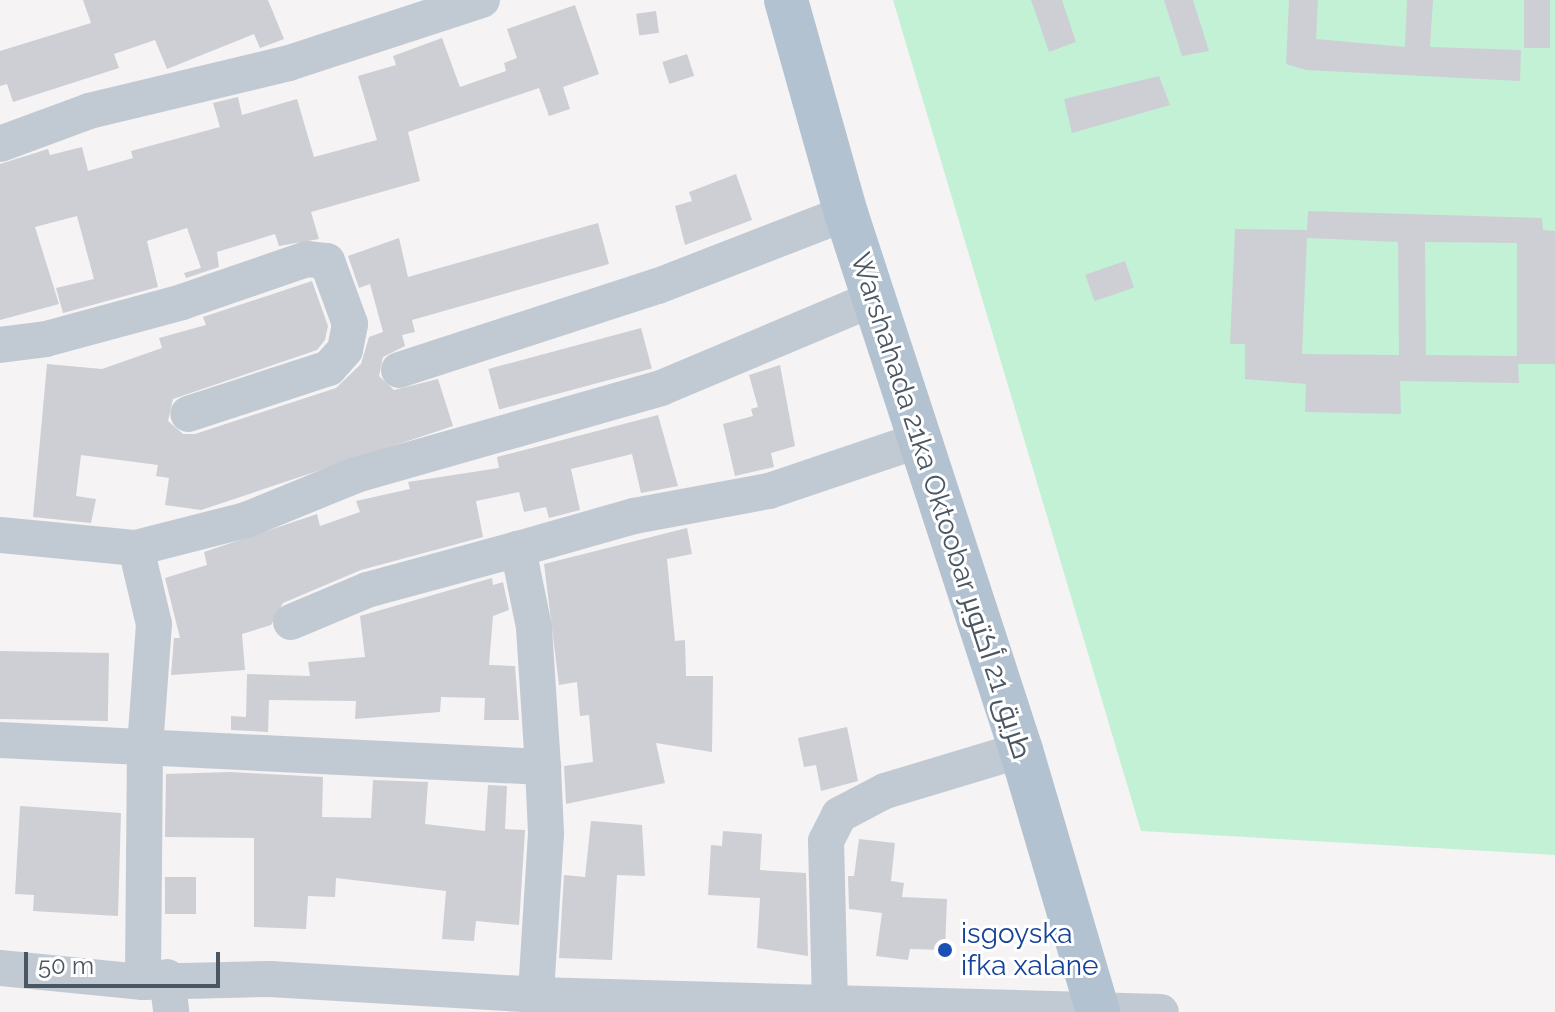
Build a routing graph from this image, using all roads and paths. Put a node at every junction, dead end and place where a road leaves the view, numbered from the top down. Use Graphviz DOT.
graph roads {
  1 [pos="482,0"];
  2 [pos="786,0"];
  3 [pos="0,144"];
  4 [pos="846,213"];
  5 [pos="873,299"];
  6 [pos="0,345"];
  7 [pos="399,370"];
  8 [pos="188,414"];
  9 [pos="920,440"];
  10 [pos="0,535"];
  11 [pos="136,548"];
  12 [pos="518,549"];
  13 [pos="291,622"];
  14 [pos="0,740"];
  15 [pos="145,747"];
  16 [pos="1021,750"];
  17 [pos="543,767"];
  18 [pos="0,968"];
  19 [pos="155,979"];
  20 [pos="536,995"];
  21 [pos="830,1004"];
  22 [pos="746,1006"];
  23 [pos="1098,1011"];
  24 [pos="171,1012"];
  25 [pos="1161,1012"];
  1 -- 3 [label="street"];
  2 -- 4 [label="main road, Warshahada 21ka Oktoobar طريق 21 أكتوبر"];
  4 -- 5 [label="main road, Warshahada 21ka Oktoobar طريق 21 أكتوبر"];
  4 -- 7 [label="street"];
  5 -- 9 [label="main road, Warshahada 21ka Oktoobar طريق 21 أكتوبر"];
  5 -- 11 [label="street"];
  6 -- 8 [label="street"];
  9 -- 12 [label="street"];
  9 -- 16 [label="main road, Warshahada 21ka Oktoobar طريق 21 أكتوبر"];
  10 -- 11 [label="street"];
  11 -- 15 [label="street"];
  12 -- 13 [label="street"];
  12 -- 17 [label="street"];
  14 -- 15 [label="street"];
  15 -- 17 [label="street"];
  15 -- 19 [label="street"];
  16 -- 21 [label="street"];
  16 -- 23 [label="main road, Warshahada 21ka Oktoobar طريق 21 أكتوبر"];
  17 -- 20 [label="street"];
  18 -- 19 [label="street"];
  19 -- 20 [label="street"];
  19 -- 24 [label="street"];
  20 -- 22 [label="street"];
  21 -- 22 [label="street"];
  21 -- 23 [label="street"];
  23 -- 25 [label="street"];
}
